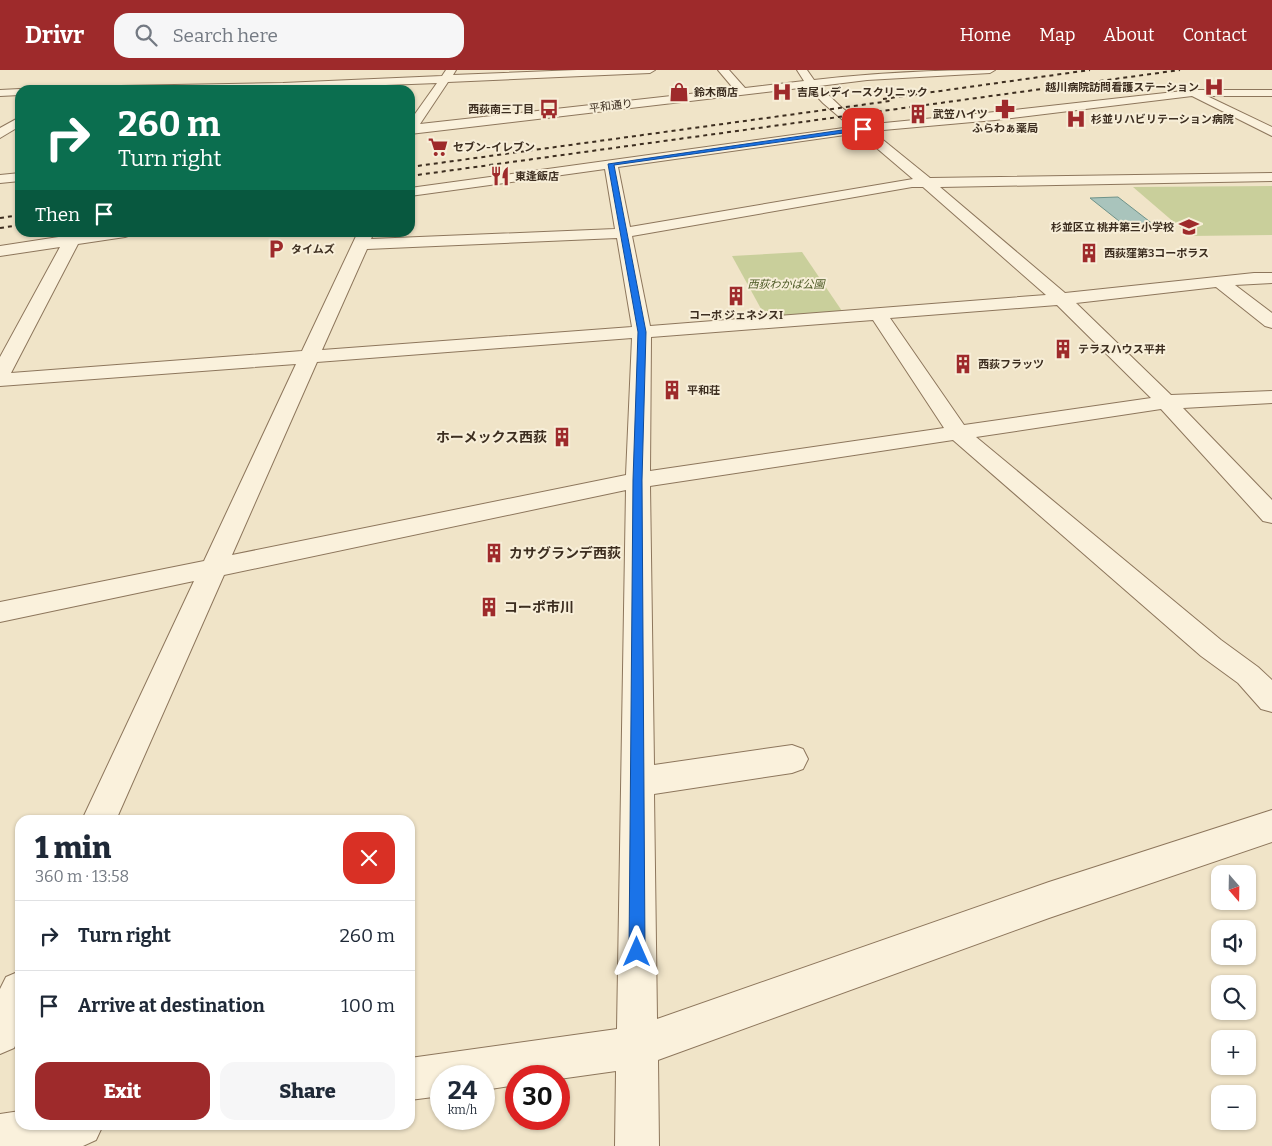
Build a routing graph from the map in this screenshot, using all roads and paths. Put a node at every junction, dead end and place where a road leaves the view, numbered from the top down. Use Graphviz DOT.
graph roads {
  1 [pos="723,70"];
  2 [pos="802,70"];
  3 [pos="988,70"];
  4 [pos="651,73"];
  5 [pos="297,75"];
  6 [pos="448,75"];
  7 [pos="78,76"];
  8 [pos="215,76"];
  9 [pos="810,83"];
  10 [pos="64,85"];
  11 [pos="204,85"];
  12 [pos="285,85"];
  13 [pos="320,85"];
  14 [pos="1195,88"];
  15 [pos="742,91"];
  16 [pos="15,92"];
  17 [pos="0,93"];
  18 [pos="1272,93"];
  19 [pos="15,117"];
  20 [pos="0,118"];
  21 [pos="415,122"];
  22 [pos="15,124"];
  23 [pos="415,128"];
  24 [pos="863,129"];
  25 [pos="1272,132"];
  26 [pos="0,134"];
  27 [pos="13,140"];
  28 [pos="0,142"];
  29 [pos="611,164"];
  30 [pos="1272,177"];
  31 [pos="15,178"];
  32 [pos="0,179"];
  33 [pos="925,182"];
  34 [pos="415,191"];
  35 [pos="625,233"];
  36 [pos="92,237"];
  37 [pos="364,238"];
  38 [pos="72,240"];
  39 [pos="0,251"];
  40 [pos="1272,278"];
  41 [pos="1220,282"];
  42 [pos="1060,299"];
  43 [pos="878,314"];
  44 [pos="1272,322"];
  45 [pos="642,332"];
  46 [pos="310,357"];
  47 [pos="0,375"];
  48 [pos="0,380"];
  49 [pos="1272,397"];
  50 [pos="1167,402"];
  51 [pos="958,433"];
  52 [pos="638,480"];
  53 [pos="1272,515"];
  54 [pos="214,566"];
  55 [pos="0,612"];
  56 [pos="1272,700"];
  57 [pos="792,759"];
  58 [pos="638,782"];
  59 [pos="101,815"];
  60 [pos="1272,826"];
  61 [pos="15,1002"];
  62 [pos="0,1034"];
  63 [pos="637,1047"];
  64 [pos="415,1079"];
  65 [pos="44,1130"];
  66 [pos="0,1136"];
  67 [pos="637,1146"];
  1 -- 15 [label="street"];
  2 -- 9 [label="street"];
  3 -- 9 [label="street, 平和通り"];
  4 -- 6 [label="street"];
  5 -- 12 [label="street"];
  6 -- 13 [label="street"];
  6 -- 21 [label="street"];
  7 -- 10 [label="street"];
  8 -- 11 [label="street"];
  9 -- 15 [label="street, 平和通り"];
  9 -- 24 [label="street"];
  14 -- 18 [label="street"];
  14 -- 24 [label="street"];
  14 -- 25 [label="street"];
  15 -- 23 [label="street, 平和通り"];
  16 -- 17 [label="street"];
  19 -- 20 [label="street"];
  22 -- 26 [label="street"];
  24 -- 29 [label="street"];
  24 -- 33 [label="street"];
  27 -- 28 [label="street"];
  29 -- 34 [label="street"];
  29 -- 35 [label="street"];
  30 -- 33 [label="street"];
  31 -- 32 [label="street"];
  33 -- 35 [label="street"];
  33 -- 42 [label="street"];
  35 -- 37 [label="street"];
  35 -- 45 [label="street"];
  36 -- 38 [label="street"];
  37 -- 46 [label="street"];
  38 -- 39 [label="street"];
  38 -- 47 [label="street"];
  40 -- 41 [label="street"];
  41 -- 42 [label="street"];
  41 -- 44 [label="street"];
  42 -- 43 [label="street"];
  42 -- 50 [label="street"];
  43 -- 45 [label="street"];
  43 -- 51 [label="street"];
  45 -- 46 [label="street"];
  45 -- 52 [label="street"];
  46 -- 48 [label="street"];
  46 -- 54 [label="street"];
  49 -- 50 [label="street"];
  50 -- 51 [label="street"];
  50 -- 53 [label="street"];
  51 -- 52 [label="street"];
  51 -- 56 [label="street"];
  52 -- 54 [label="street"];
  52 -- 58 [label="street"];
  54 -- 55 [label="street"];
  54 -- 59 [label="street"];
  57 -- 58 [label="street"];
  58 -- 63 [label="street"];
  60 -- 63 [label="street"];
  61 -- 62 [label="street"];
  63 -- 64 [label="street"];
  63 -- 67 [label="street"];
  65 -- 66 [label="street"];
}
